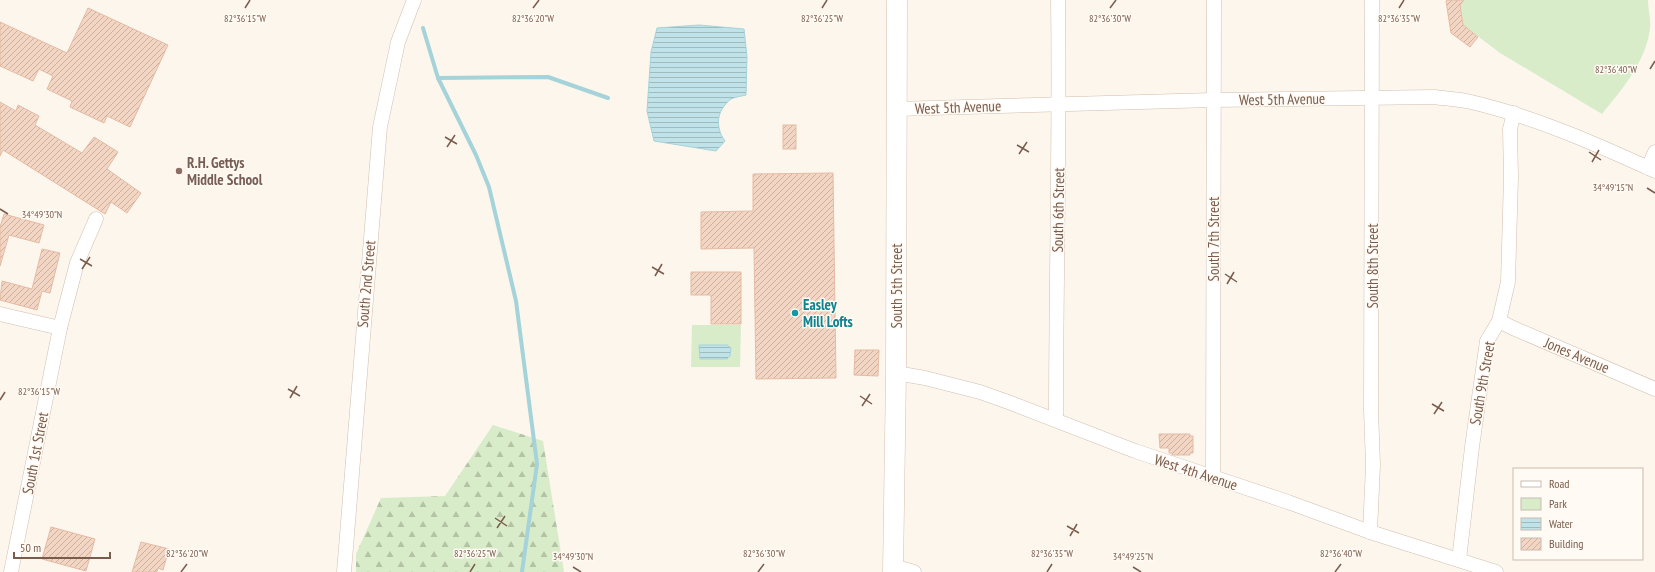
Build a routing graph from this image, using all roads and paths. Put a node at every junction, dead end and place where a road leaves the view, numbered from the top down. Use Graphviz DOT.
graph roads {
  1 [pos="414,0"];
  2 [pos="897,0"];
  3 [pos="1058,0"];
  4 [pos="1214,0"];
  5 [pos="1372,0"];
  6 [pos="1372,98"];
  7 [pos="1213,100"];
  8 [pos="1059,105"];
  9 [pos="896,109"];
  10 [pos="1514,113"];
  11 [pos="1655,152"];
  12 [pos="1652,169"];
  13 [pos="96,219"];
  14 [pos="0,314"];
  15 [pos="1499,320"];
  16 [pos="60,328"];
  17 [pos="896,373"];
  18 [pos="1655,389"];
  19 [pos="1056,420"];
  20 [pos="1213,477"];
  21 [pos="1370,532"];
  22 [pos="1459,560"];
  23 [pos="893,569"];
  24 [pos="11,572"];
  25 [pos="344,572"];
  26 [pos="914,572"];
  27 [pos="1496,572"];
  1 -- 25 [label="street, South 2nd Street"];
  2 -- 9 [label="street, South 5th Street"];
  3 -- 8 [label="street, South 6th Street"];
  4 -- 7 [label="street, South 7th Street"];
  5 -- 6 [label="street, South 8th Street"];
  6 -- 7 [label="street, West 5th Avenue"];
  6 -- 10 [label="street, West 5th Avenue"];
  6 -- 21 [label="street, South 8th Street"];
  7 -- 8 [label="street, West 5th Avenue"];
  7 -- 20 [label="street, South 7th Street"];
  8 -- 9 [label="street, West 5th Avenue"];
  8 -- 19 [label="street, South 6th Street"];
  9 -- 17 [label="street, South 5th Street"];
  10 -- 12 [label="street, West 5th Avenue"];
  10 -- 15 [label="street, South 9th Street"];
  11 -- 12 [label="street"];
  13 -- 16 [label="street, South 1st Street"];
  14 -- 16 [label="street"];
  15 -- 18 [label="street, Jones Avenue"];
  15 -- 22 [label="street, South 9th Street"];
  16 -- 24 [label="street, South 1st Street"];
  17 -- 19 [label="street, West 4th Avenue"];
  17 -- 23 [label="street, South 5th Street"];
  19 -- 20 [label="street, West 4th Avenue"];
  20 -- 21 [label="street, West 4th Avenue"];
  21 -- 22 [label="street, West 4th Avenue"];
  22 -- 27 [label="street, West 4th Avenue"];
  23 -- 26 [label="street"];
}
